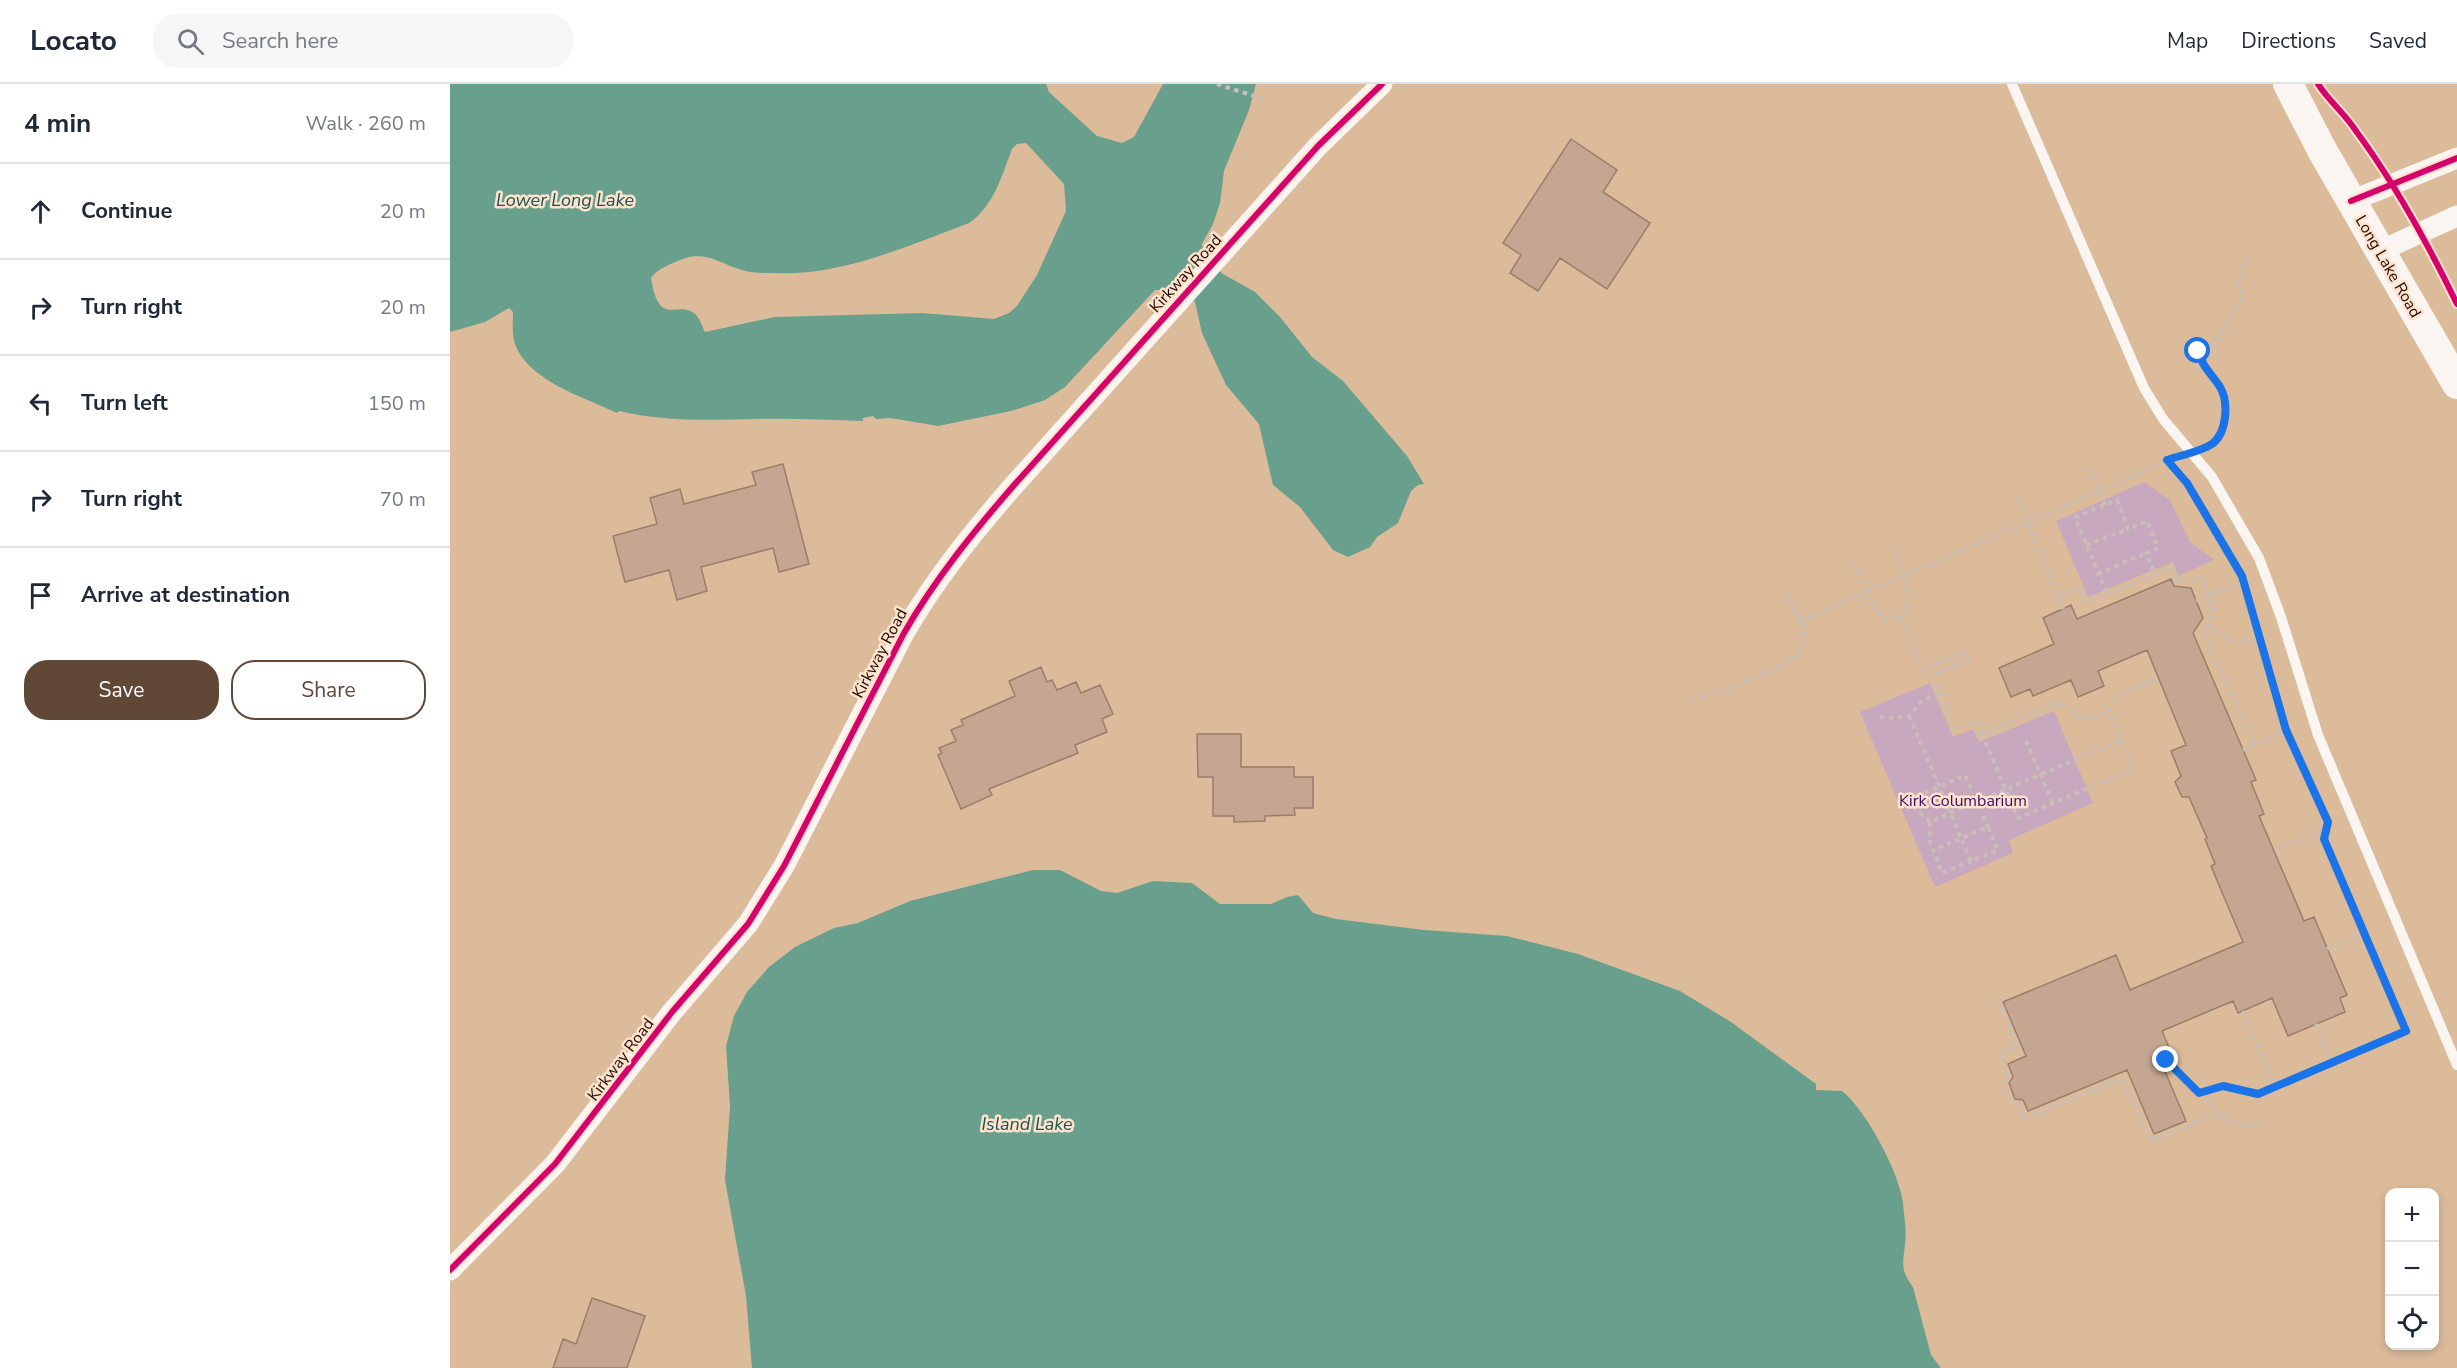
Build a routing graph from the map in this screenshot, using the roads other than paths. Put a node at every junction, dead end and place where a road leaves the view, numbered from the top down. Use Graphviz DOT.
graph roads {
  1 [pos="1382,84"];
  2 [pos="2012,84"];
  3 [pos="2288,84"];
  4 [pos="2457,158"];
  5 [pos="2351,201"];
  6 [pos="2457,216"];
  7 [pos="2380,251"];
  8 [pos="2457,384"];
  9 [pos="2457,1065"];
  10 [pos="450,1270"];
  1 -- 10 [label="street, Kirkway Road"];
  2 -- 9 [label="lane"];
  3 -- 5 [label="main road, Long Lake Road"];
  4 -- 5 [label="street"];
  5 -- 7 [label="main road, Long Lake Road"];
  6 -- 7 [label="street"];
  7 -- 8 [label="main road, Long Lake Road"];
}
